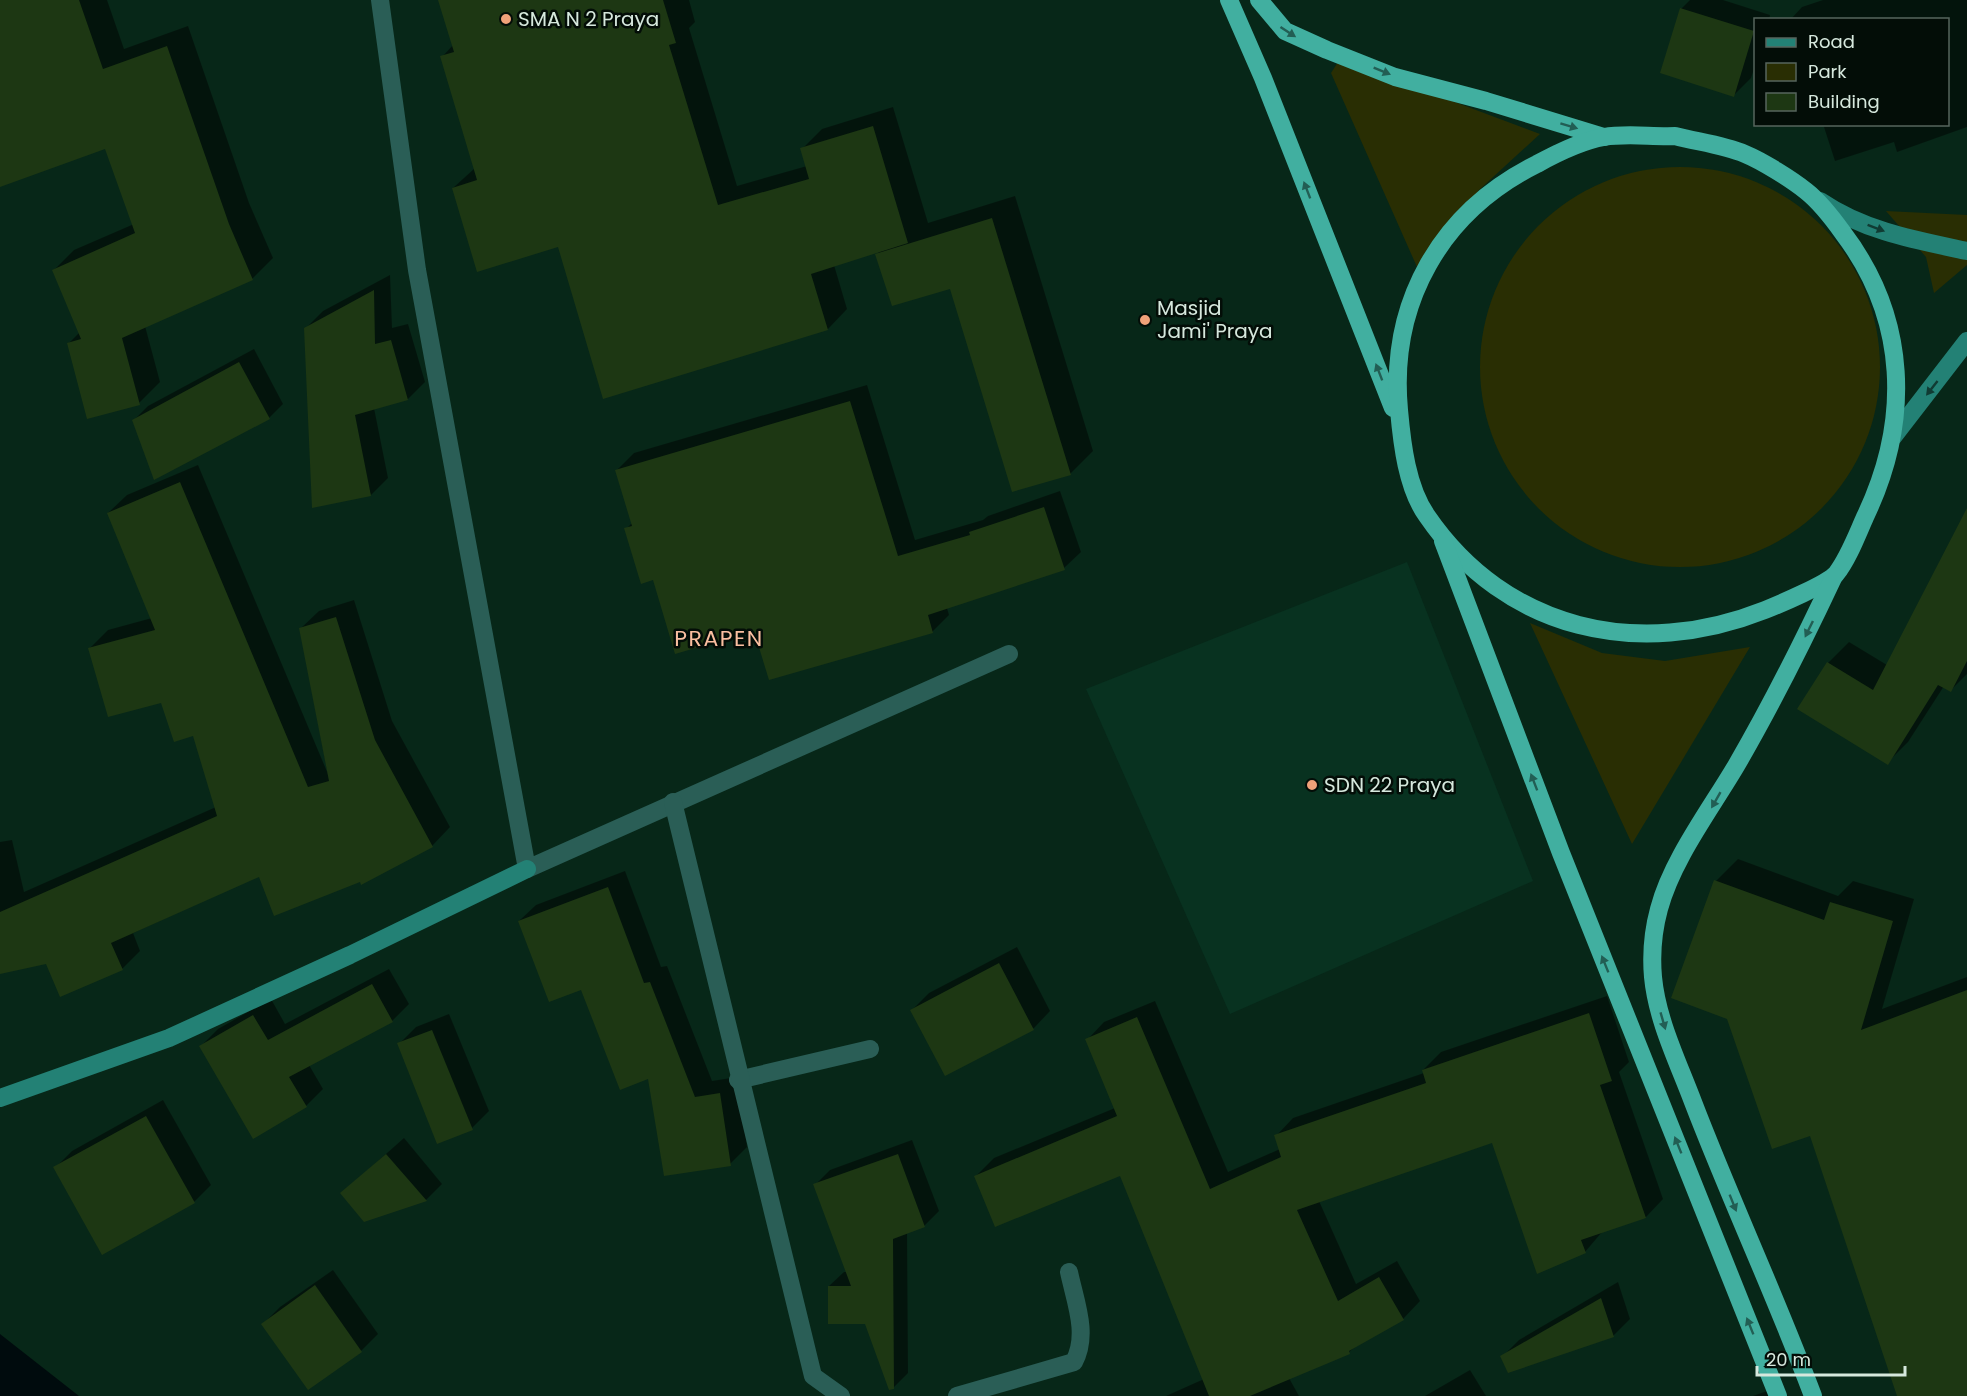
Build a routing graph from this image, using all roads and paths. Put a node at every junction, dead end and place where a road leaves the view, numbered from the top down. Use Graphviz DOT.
graph roads {
  1 [pos="380,0"];
  2 [pos="1229,0"];
  3 [pos="1258,0"];
  4 [pos="1604,137"];
  5 [pos="1806,191"];
  6 [pos="1967,250"];
  7 [pos="1967,341"];
  8 [pos="1400,426"];
  9 [pos="1893,437"];
  10 [pos="1441,537"];
  11 [pos="1834,576"];
  12 [pos="1009,654"];
  13 [pos="673,802"];
  14 [pos="527,869"];
  15 [pos="870,1049"];
  16 [pos="738,1080"];
  17 [pos="0,1098"];
  18 [pos="1069,1272"];
  19 [pos="842,1396"];
  20 [pos="957,1396"];
  21 [pos="1778,1396"];
  22 [pos="1813,1396"];
  1 -- 14 [label="street"];
  8 -- 2 [label="highway, one-way"];
  3 -- 4 [label="highway, one-way"];
  4 -- 5 [label="highway"];
  4 -- 8 [label="highway"];
  5 -- 6 [label="street, one-way"];
  5 -- 9 [label="highway"];
  7 -- 9 [label="street, one-way"];
  8 -- 10 [label="highway"];
  9 -- 11 [label="highway"];
  10 -- 11 [label="highway"];
  21 -- 10 [label="highway, one-way"];
  11 -- 22 [label="highway, one-way"];
  12 -- 13 [label="street"];
  13 -- 14 [label="street"];
  13 -- 16 [label="street"];
  14 -- 17 [label="street"];
  15 -- 16 [label="street"];
  16 -- 19 [label="street"];
  18 -- 20 [label="street"];
}
